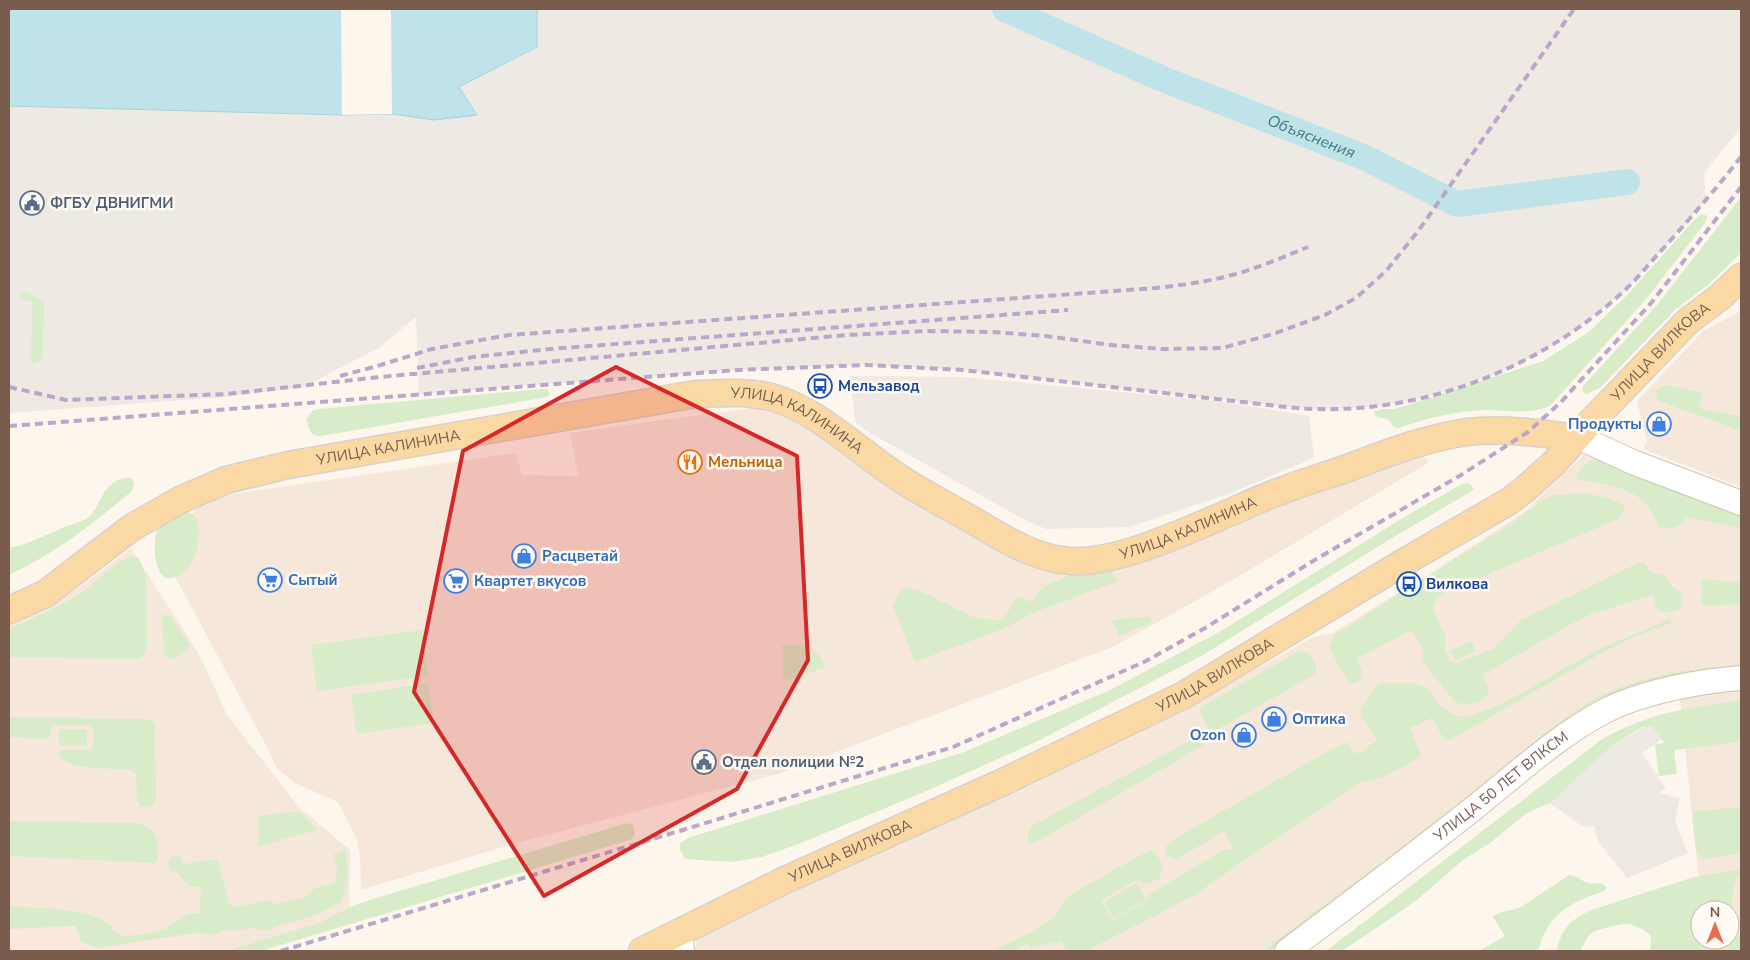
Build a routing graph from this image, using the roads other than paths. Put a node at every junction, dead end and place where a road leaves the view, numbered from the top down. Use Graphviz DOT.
graph roads {
  1 [pos="1741,277"];
  2 [pos="1731,292"];
  3 [pos="1576,438"];
  4 [pos="1741,503"];
  5 [pos="9,610"];
  6 [pos="1741,678"];
  7 [pos="681,942"];
  8 [pos="642,951"];
  9 [pos="1287,951"];
  1 -- 2 [label="main road, УЛИЦА ВИЛКОВА"];
  2 -- 3 [label="main road, УЛИЦА ВИЛКОВА"];
  3 -- 4 [label="main road"];
  3 -- 5 [label="main road, УЛИЦА КАЛИНИНА"];
  3 -- 7 [label="main road, УЛИЦА ВИЛКОВА"];
  6 -- 9 [label="main road, УЛИЦА 50 ЛЕТ ВЛКСМ"];
  7 -- 8 [label="main road, УЛИЦА ВИЛКОВА"];
}
